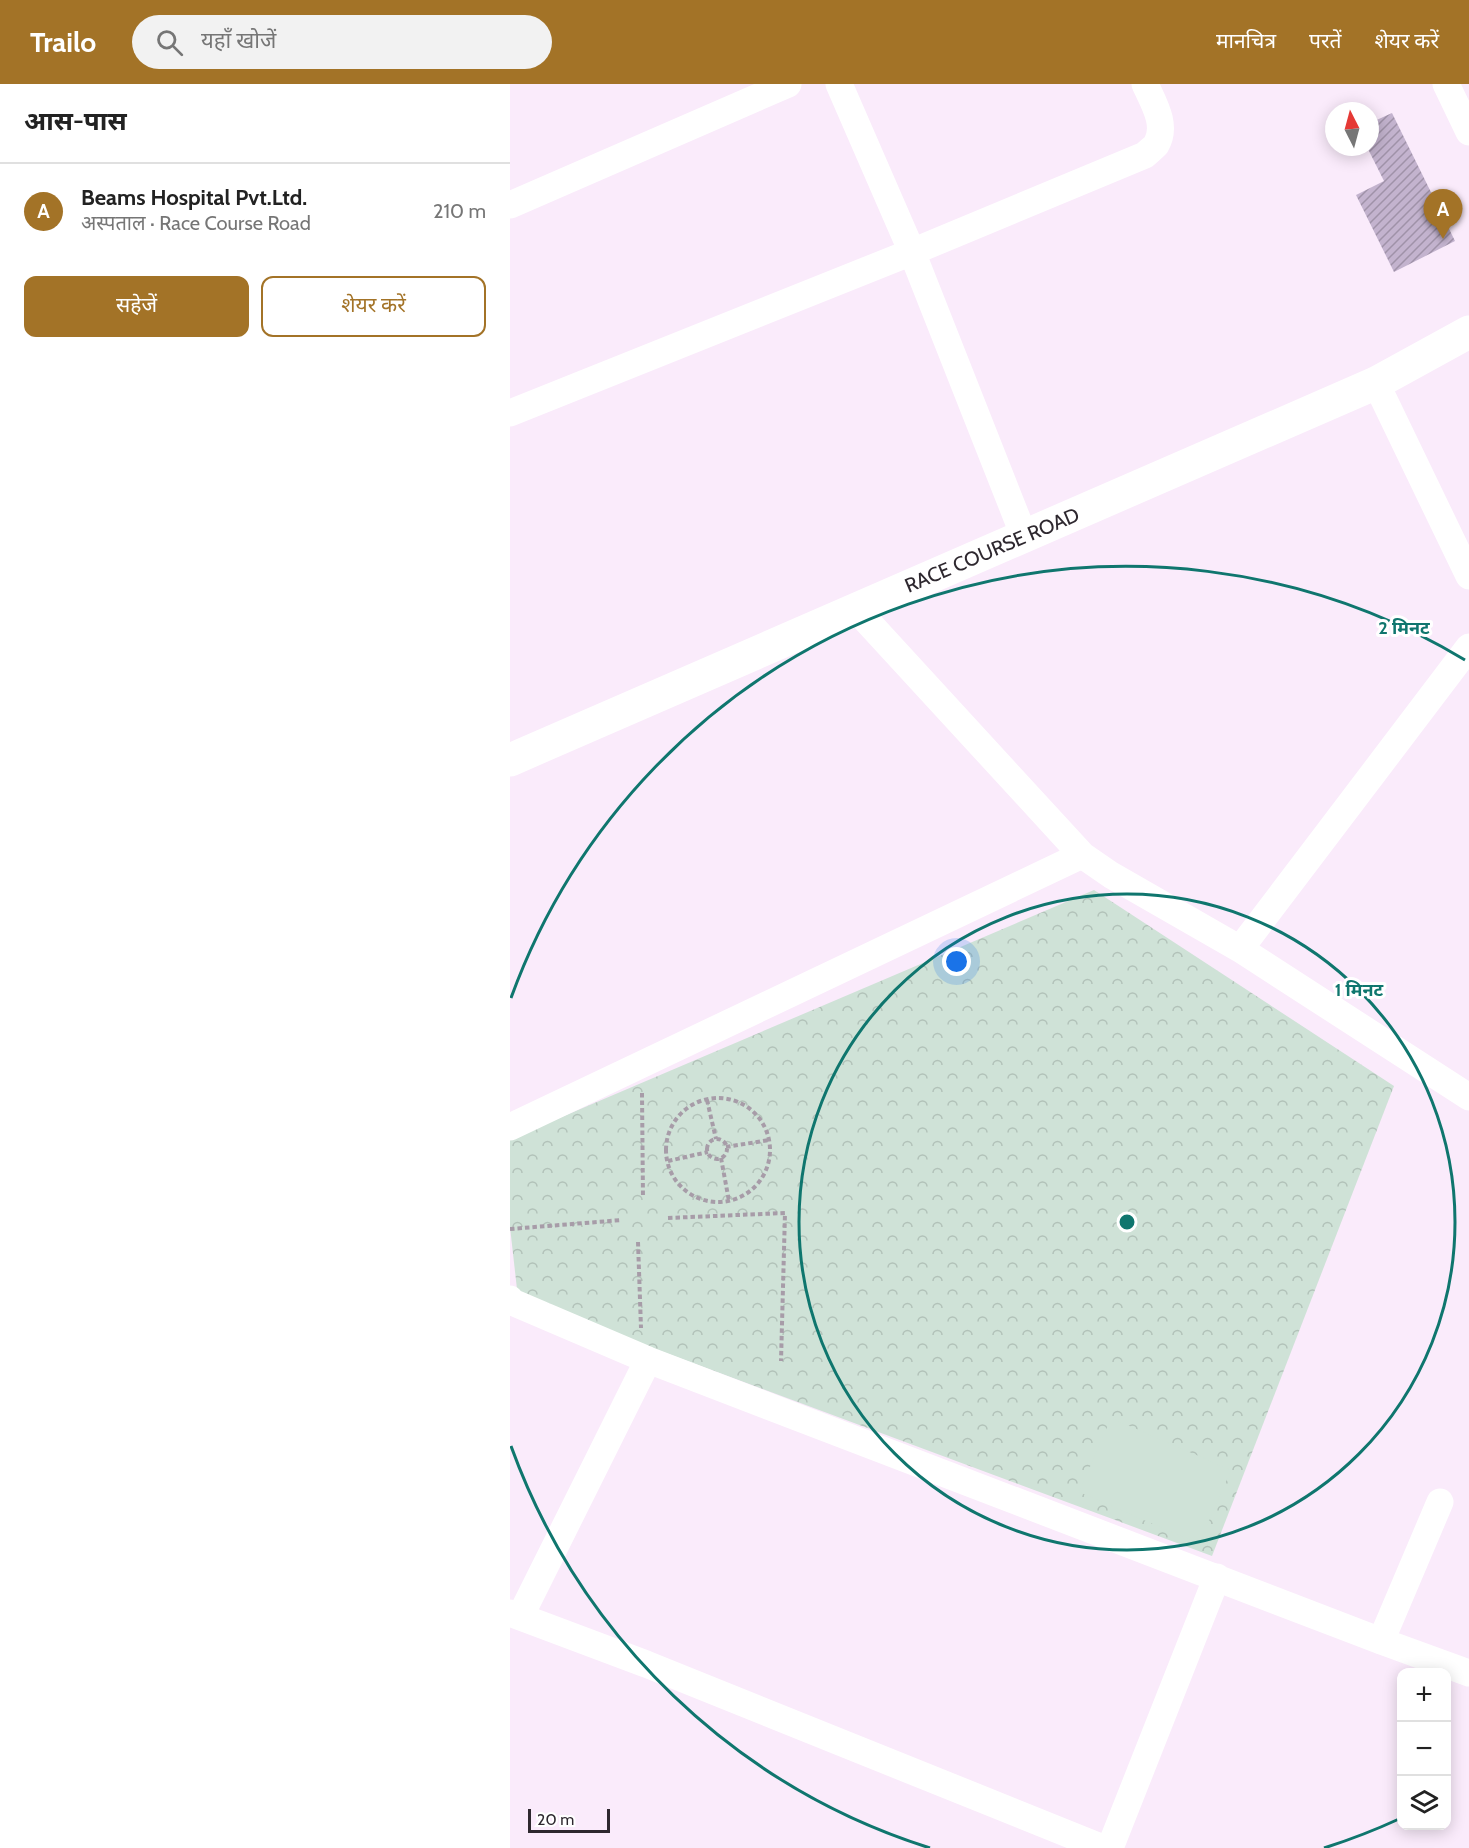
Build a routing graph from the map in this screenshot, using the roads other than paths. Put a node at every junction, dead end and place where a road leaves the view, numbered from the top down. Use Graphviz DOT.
graph roads {
  1 [pos="788,84"];
  2 [pos="839,84"];
  3 [pos="1145,84"];
  4 [pos="1446,84"];
  5 [pos="1469,132"];
  6 [pos="510,205"];
  7 [pos="912,252"];
  8 [pos="1469,332"];
  9 [pos="1376,383"];
  10 [pos="510,413"];
  11 [pos="1024,536"];
  12 [pos="1469,576"];
  13 [pos="856,609"];
  14 [pos="1469,647"];
  15 [pos="510,760"];
  16 [pos="1082,855"];
  17 [pos="1240,950"];
  18 [pos="1469,1097"];
  19 [pos="510,1127"];
  20 [pos="510,1299"];
  21 [pos="648,1360"];
  22 [pos="1440,1502"];
  23 [pos="1217,1577"];
  24 [pos="515,1615"];
  25 [pos="1381,1641"];
  26 [pos="1469,1672"];
  27 [pos="1103,1848"];
  28 [pos="1110,1848"];
  1 -- 6 [label="street"];
  2 -- 7 [label="street"];
  3 -- 7 [label="street"];
  4 -- 5 [label="street"];
  7 -- 10 [label="street"];
  7 -- 11 [label="street"];
  8 -- 9 [label="street, RACE COURSE ROAD"];
  9 -- 11 [label="street, RACE COURSE ROAD"];
  9 -- 12 [label="street"];
  11 -- 13 [label="street, RACE COURSE ROAD"];
  13 -- 15 [label="street, RACE COURSE ROAD"];
  13 -- 16 [label="street"];
  14 -- 17 [label="street"];
  16 -- 17 [label="street"];
  16 -- 19 [label="street"];
  17 -- 18 [label="street"];
  20 -- 21 [label="street"];
  21 -- 23 [label="street"];
  21 -- 24 [label="street"];
  22 -- 25 [label="street"];
  23 -- 25 [label="street"];
  23 -- 28 [label="street"];
  24 -- 27 [label="street"];
  25 -- 26 [label="street"];
}
